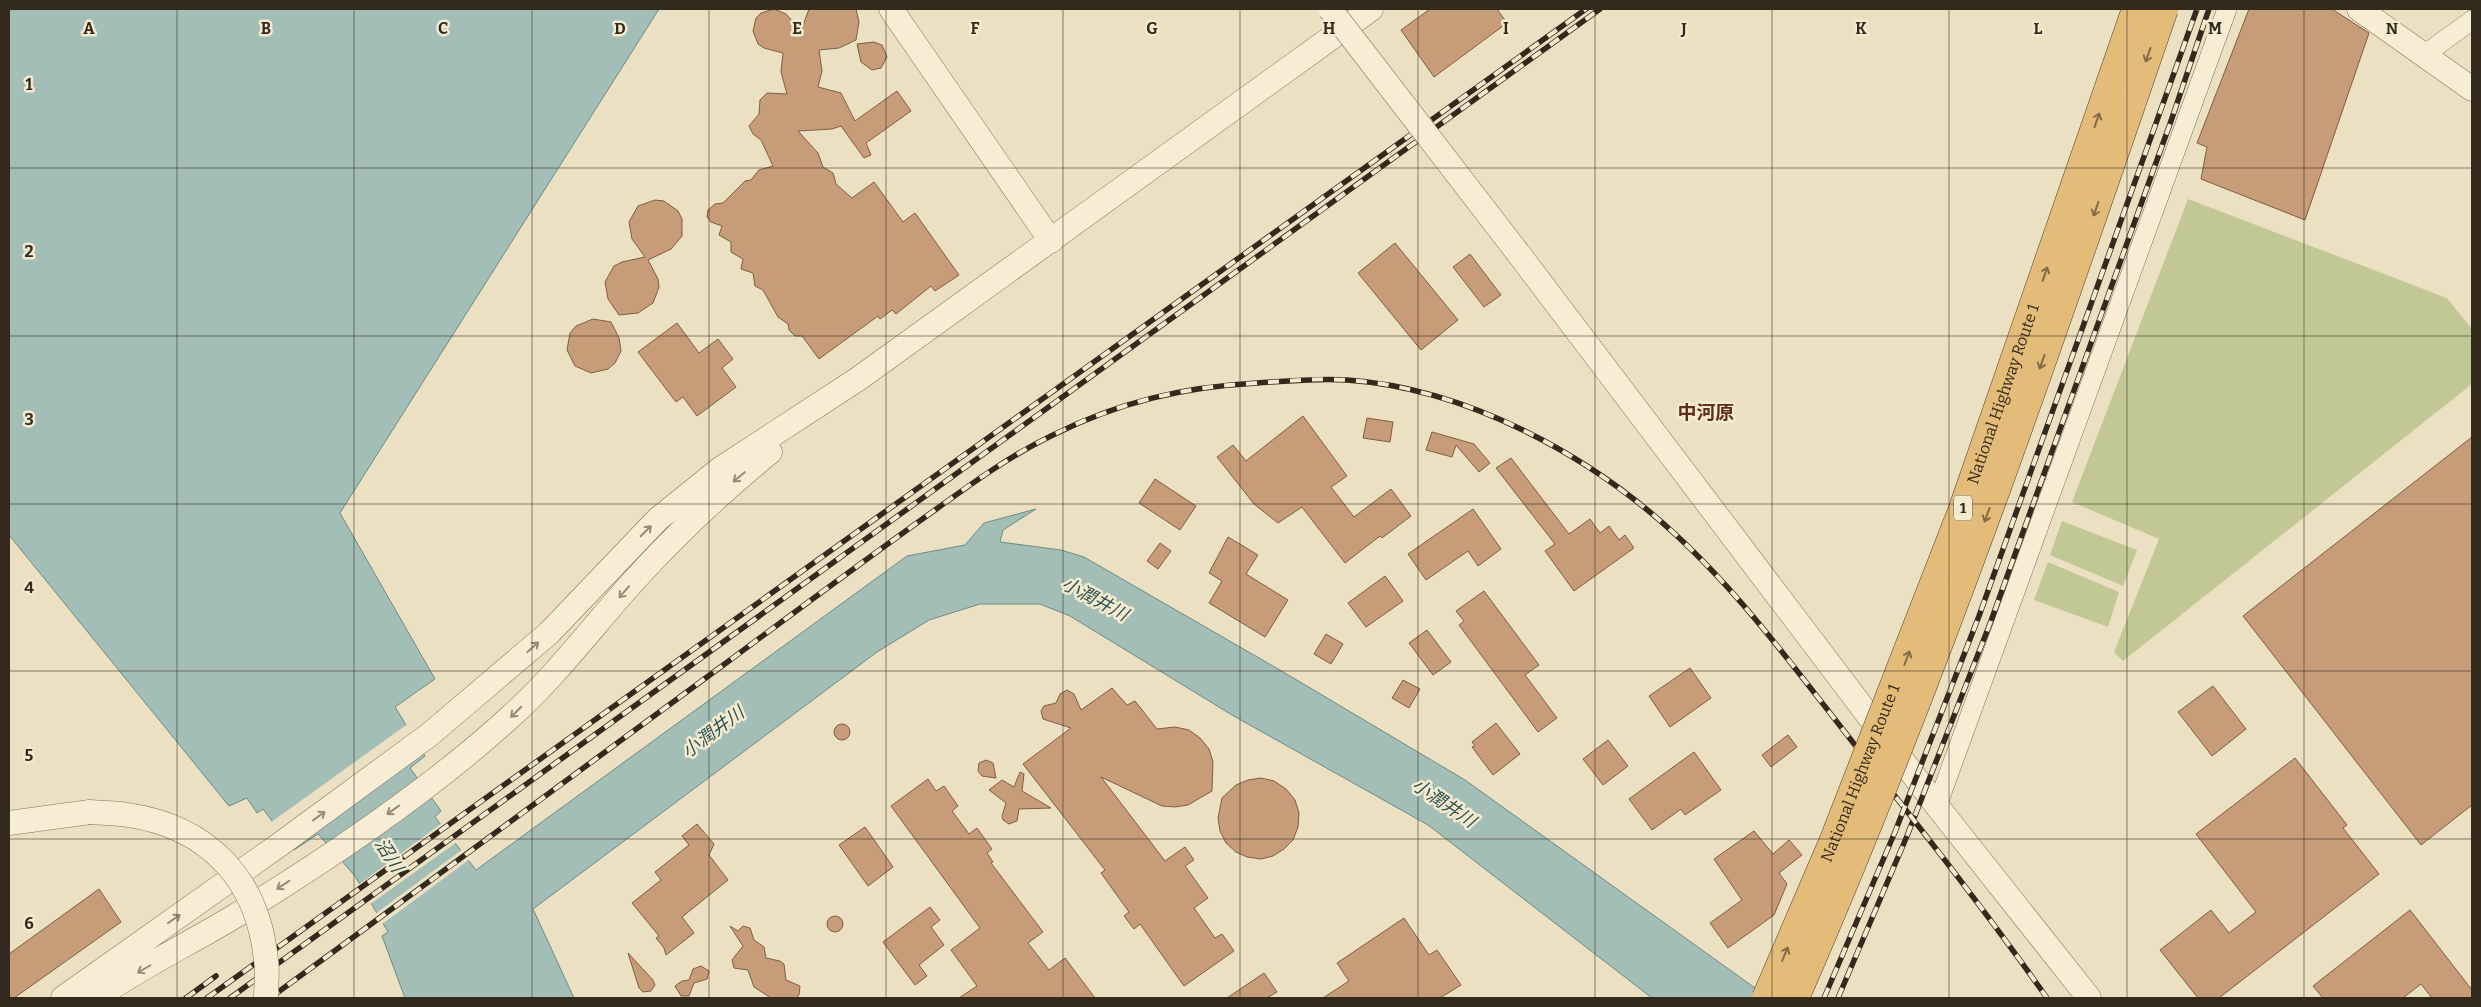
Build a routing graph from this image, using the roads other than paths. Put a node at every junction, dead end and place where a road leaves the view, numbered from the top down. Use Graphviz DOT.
graph roads {
  1 [pos="891,9"];
  2 [pos="1330,9"];
  3 [pos="1371,9"];
  4 [pos="2136,9"];
  5 [pos="2164,9"];
  6 [pos="2227,9"];
  7 [pos="2359,9"];
  8 [pos="2472,20"];
  9 [pos="2424,55"];
  10 [pos="2472,89"];
  11 [pos="1051,241"];
  12 [pos="858,379"];
  13 [pos="1937,806"];
  14 [pos="9,823"];
  15 [pos="63,998"];
  16 [pos="96,998"];
  17 [pos="266,998"];
  18 [pos="1766,998"];
  19 [pos="1795,998"];
  20 [pos="2089,998"];
  1 -- 11 [label="street"];
  2 -- 13 [label="street, bridge"];
  3 -- 11 [label="street"];
  18 -- 4 [label="highway, National Highway Route 1 / 1, one-way, bridge"];
  5 -- 19 [label="highway, National Highway Route 1 / 1, one-way, bridge"];
  6 -- 13 [label="street"];
  7 -- 9 [label="street"];
  8 -- 9 [label="street"];
  9 -- 10 [label="street"];
  11 -- 12 [label="street"];
  15 -- 12 [label="street, one-way"];
  12 -- 16 [label="street, one-way"];
  13 -- 20 [label="street"];
  14 -- 17 [label="street, bridge"];
}
